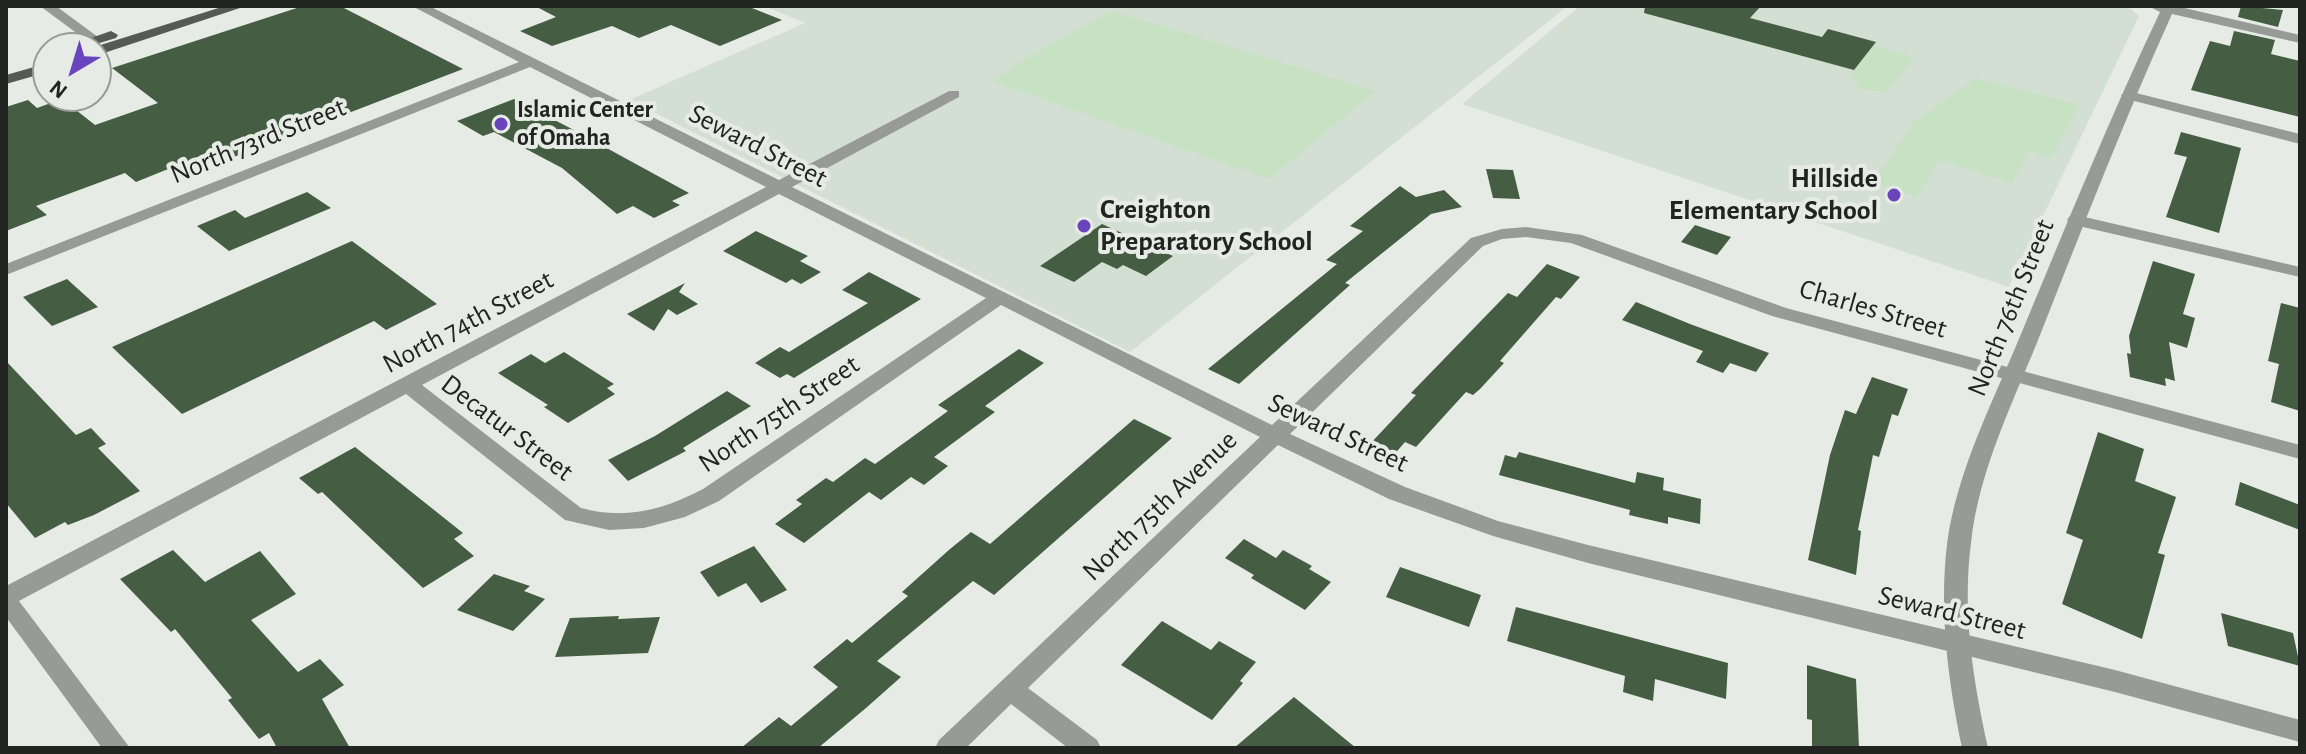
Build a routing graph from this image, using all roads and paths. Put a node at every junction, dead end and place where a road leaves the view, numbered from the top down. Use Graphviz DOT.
graph roads {
  1 [pos="47,6"];
  2 [pos="202,6"];
  3 [pos="239,6"];
  4 [pos="419,6"];
  5 [pos="2163,7"];
  6 [pos="78,32"];
  7 [pos="2300,39"];
  8 [pos="112,40"];
  9 [pos="112,41"];
  10 [pos="32,59"];
  11 [pos="530,62"];
  12 [pos="6,67"];
  13 [pos="32,72"];
  14 [pos="6,80"];
  15 [pos="954,94"];
  16 [pos="2128,95"];
  17 [pos="2300,139"];
  18 [pos="780,188"];
  19 [pos="2076,220"];
  20 [pos="1576,239"];
  21 [pos="6,270"];
  22 [pos="2300,272"];
  23 [pos="999,298"];
  24 [pos="2014,375"];
  25 [pos="408,385"];
  26 [pos="1274,435"];
  27 [pos="2300,452"];
  28 [pos="573,514"];
  29 [pos="6,597"];
  30 [pos="6,608"];
  31 [pos="1956,643"];
  32 [pos="1010,689"];
  33 [pos="2300,731"];
  34 [pos="117,748"];
  35 [pos="948,748"];
  36 [pos="1088,748"];
  37 [pos="1975,748"];
  1 -- 6 [label="street"];
  2 -- 8 [label="main road"];
  3 -- 9 [label="main road"];
  4 -- 11 [label="street, Seward Street"];
  5 -- 7 [label="street"];
  5 -- 16 [label="street, North 76th Street"];
  10 -- 12 [label="main road"];
  11 -- 18 [label="street, Seward Street"];
  11 -- 21 [label="street, North 73rd Street"];
  13 -- 14 [label="main road"];
  15 -- 18 [label="street, North 74th Street"];
  16 -- 17 [label="street"];
  16 -- 19 [label="street, North 76th Street"];
  18 -- 23 [label="street, Seward Street"];
  18 -- 25 [label="street, North 74th Street"];
  19 -- 22 [label="street"];
  19 -- 24 [label="street, North 76th Street"];
  20 -- 24 [label="street, Charles Street"];
  20 -- 26 [label="street, North 75th Avenue"];
  23 -- 26 [label="street, Seward Street"];
  23 -- 28 [label="street, North 75th Street"];
  24 -- 27 [label="street, Charles Street"];
  24 -- 31 [label="street, North 76th Street"];
  25 -- 28 [label="street, Decatur Street"];
  25 -- 29 [label="street, North 74th Street"];
  26 -- 31 [label="street, Seward Street"];
  26 -- 32 [label="street, North 75th Avenue"];
  30 -- 34 [label="street"];
  31 -- 33 [label="street, Seward Street"];
  31 -- 37 [label="street, North 76th Street"];
  32 -- 35 [label="street, North 75th Avenue"];
  32 -- 36 [label="street"];
}
